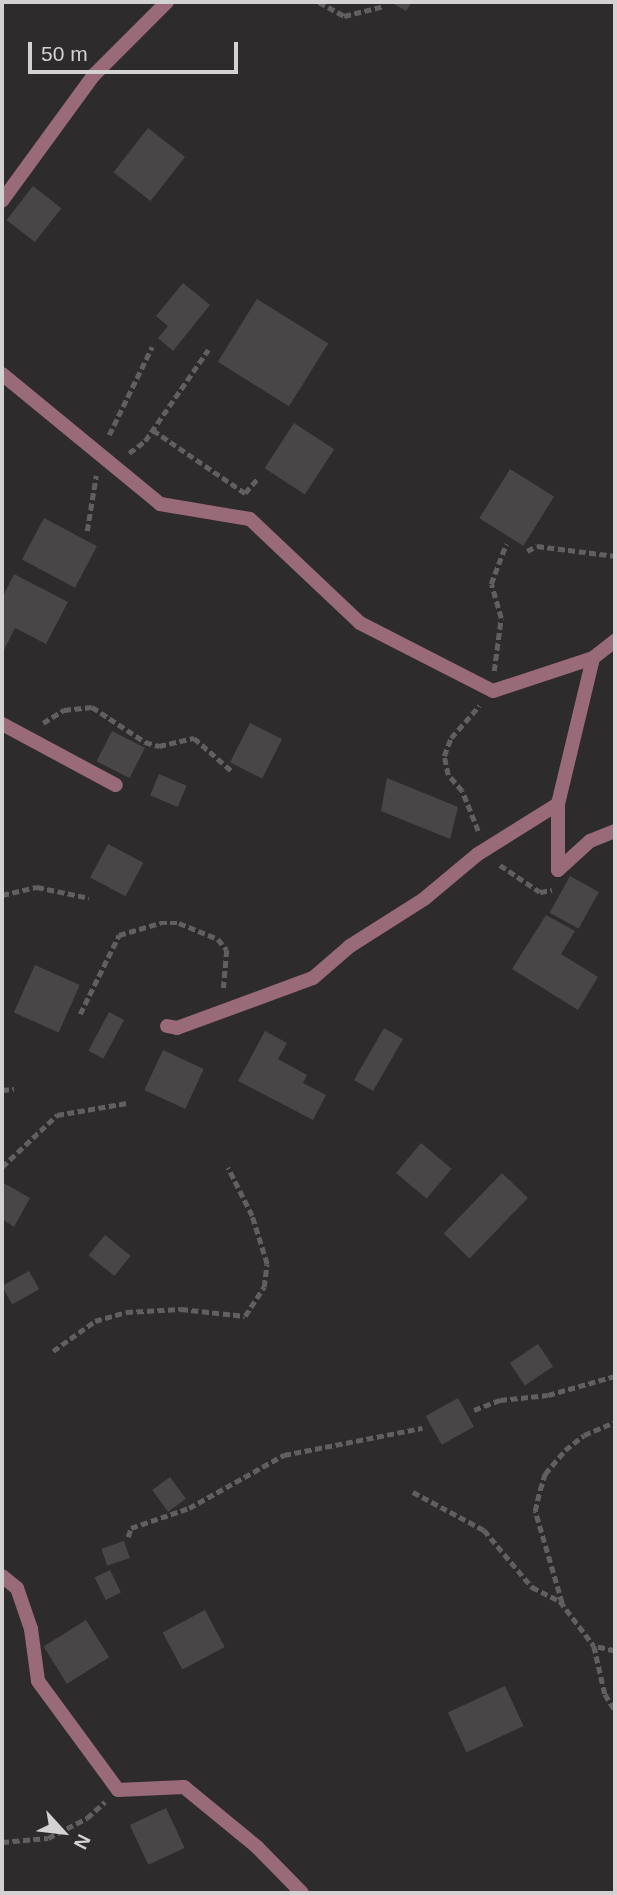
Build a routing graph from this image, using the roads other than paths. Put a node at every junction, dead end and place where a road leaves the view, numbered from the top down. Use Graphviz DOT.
graph roads {
  1 [pos="167,2"];
  2 [pos="2,201"];
  3 [pos="2,374"];
  4 [pos="615,641"];
  5 [pos="593,658"];
  6 [pos="2,724"];
  7 [pos="116,785"];
  8 [pos="558,804"];
  9 [pos="615,831"];
  10 [pos="167,1026"];
  11 [pos="2,1576"];
  12 [pos="302,1893"];
  1 -- 2 [label="street"];
  3 -- 5 [label="street"];
  4 -- 5 [label="street"];
  5 -- 8 [label="street"];
  6 -- 7 [label="street"];
  8 -- 9 [label="street"];
  8 -- 10 [label="street"];
  11 -- 12 [label="street"];
}
